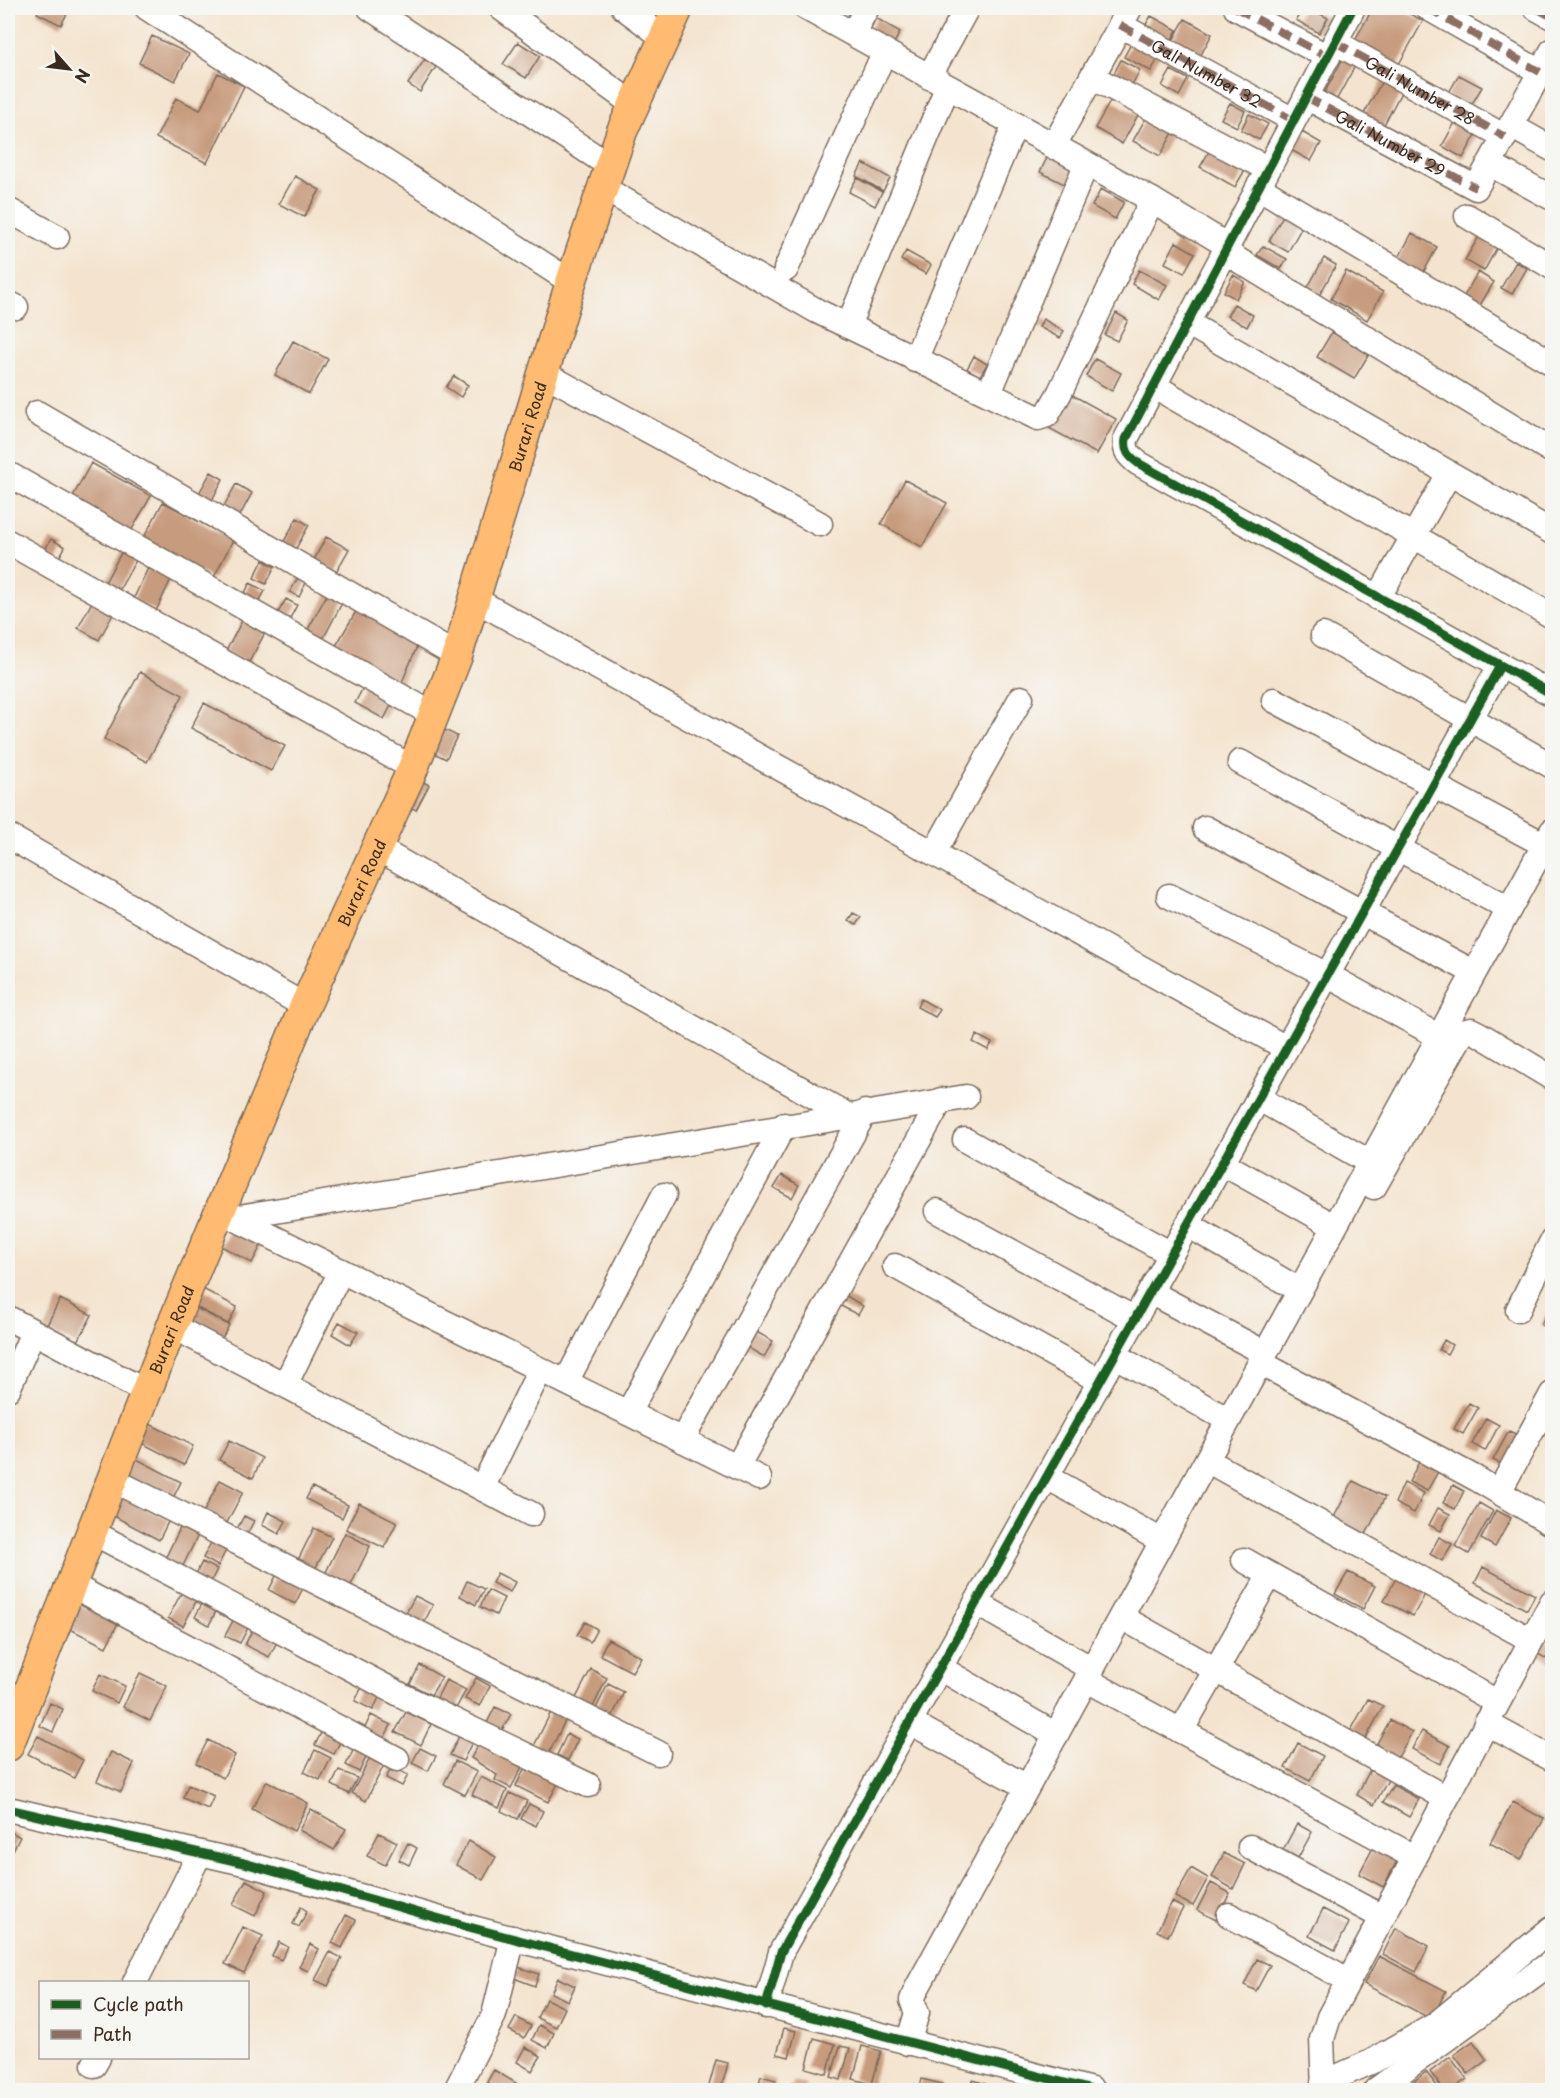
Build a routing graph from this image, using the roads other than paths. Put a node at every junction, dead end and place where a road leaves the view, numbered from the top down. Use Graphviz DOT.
graph roads {
  1 [pos="147,8"];
  2 [pos="370,8"];
  3 [pos="501,8"];
  4 [pos="624,8"];
  5 [pos="678,8"];
  6 [pos="807,8"];
  7 [pos="867,8"];
  8 [pos="967,8"];
  9 [pos="1236,8"];
  10 [pos="1353,8"];
  11 [pos="1428,8"];
  12 [pos="1536,8"];
  13 [pos="1125,16"];
  14 [pos="1552,17"];
  15 [pos="853,33"];
  16 [pos="664,38"];
  17 [pos="1331,50"];
  18 [pos="885,51"];
  19 [pos="1546,62"];
  20 [pos="1092,77"];
  21 [pos="938,82"];
  22 [pos="1306,97"];
  23 [pos="634,105"];
  24 [pos="1293,120"];
  25 [pos="1015,125"];
  26 [pos="1508,131"];
  27 [pos="1053,147"];
  28 [pos="1552,149"];
  29 [pos="1490,164"];
  30 [pos="1086,165"];
  31 [pos="606,177"];
  32 [pos="1263,178"];
  33 [pos="1552,198"];
  34 [pos="1152,200"];
  35 [pos="8,210"];
  36 [pos="1467,216"];
  37 [pos="57,237"];
  38 [pos="1226,249"];
  39 [pos="1552,267"];
  40 [pos="786,269"];
  41 [pos="571,282"];
  42 [pos="1187,323"];
  43 [pos="848,327"];
  44 [pos="915,360"];
  45 [pos="1552,363"];
  46 [pos="543,373"];
  47 [pos="1154,386"];
  48 [pos="989,393"];
  49 [pos="37,413"];
  50 [pos="1552,451"];
  51 [pos="8,474"];
  52 [pos="1449,474"];
  53 [pos="820,524"];
  54 [pos="1552,532"];
  55 [pos="1414,536"];
  56 [pos="8,542"];
  57 [pos="1378,598"];
  58 [pos="474,600"];
  59 [pos="1552,616"];
  60 [pos="1323,635"];
  61 [pos="457,656"];
  62 [pos="1500,666"];
  63 [pos="1552,694"];
  64 [pos="1020,698"];
  65 [pos="1274,700"];
  66 [pos="434,715"];
  67 [pos="1470,718"];
  68 [pos="1240,762"];
  69 [pos="1552,766"];
  70 [pos="413,768"];
  71 [pos="1434,784"];
  72 [pos="1205,828"];
  73 [pos="8,836"];
  74 [pos="1549,838"];
  75 [pos="375,847"];
  76 [pos="1398,848"];
  77 [pos="934,853"];
  78 [pos="1169,896"];
  79 [pos="1509,909"];
  80 [pos="1362,913"];
  81 [pos="1473,972"];
  82 [pos="1327,975"];
  83 [pos="305,1005"];
  84 [pos="1438,1036"];
  85 [pos="1286,1048"];
  86 [pos="1552,1078"];
  87 [pos="966,1096"];
  88 [pos="1258,1098"];
  89 [pos="941,1100"];
  90 [pos="856,1113"];
  91 [pos="784,1125"];
  92 [pos="965,1140"];
  93 [pos="1370,1162"];
  94 [pos="1222,1163"];
  95 [pos="664,1195"];
  96 [pos="937,1211"];
  97 [pos="227,1215"];
  98 [pos="1188,1225"];
  99 [pos="1334,1226"];
  100 [pos="1552,1241"];
  101 [pos="1171,1254"];
  102 [pos="895,1266"];
  103 [pos="341,1271"];
  104 [pos="1299,1290"];
  105 [pos="1150,1292"];
  106 [pos="1518,1310"];
  107 [pos="8,1318"];
  108 [pos="1135,1319"];
  109 [pos="172,1326"];
  110 [pos="33,1332"];
  111 [pos="1114,1355"];
  112 [pos="1268,1361"];
  113 [pos="540,1370"];
  114 [pos="1100,1381"];
  115 [pos="566,1382"];
  116 [pos="285,1385"];
  117 [pos="8,1389"];
  118 [pos="145,1391"];
  119 [pos="1552,1394"];
  120 [pos="628,1413"];
  121 [pos="1228,1420"];
  122 [pos="682,1440"];
  123 [pos="737,1467"];
  124 [pos="1219,1467"];
  125 [pos="1047,1477"];
  126 [pos="759,1478"];
  127 [pos="111,1479"];
  128 [pos="482,1488"];
  129 [pos="1498,1492"];
  130 [pos="531,1514"];
  131 [pos="1552,1524"];
  132 [pos="90,1532"];
  133 [pos="1162,1541"];
  134 [pos="1244,1560"];
  135 [pos="1270,1575"];
  136 [pos="69,1584"];
  137 [pos="1552,1602"];
  138 [pos="976,1603"];
  139 [pos="1132,1623"];
  140 [pos="1541,1633"];
  141 [pos="940,1668"];
  142 [pos="1216,1669"];
  143 [pos="1095,1677"];
  144 [pos="1492,1713"];
  145 [pos="910,1722"];
  146 [pos="1182,1731"];
  147 [pos="1056,1735"];
  148 [pos="8,1746"];
  149 [pos="658,1753"];
  150 [pos="397,1758"];
  151 [pos="1552,1759"];
  152 [pos="588,1785"];
  153 [pos="1027,1787"];
  154 [pos="1446,1798"];
  155 [pos="8,1809"];
  156 [pos="1251,1847"];
  157 [pos="200,1853"];
  158 [pos="1414,1857"];
  159 [pos="1229,1915"];
  160 [pos="1382,1917"];
  161 [pos="1552,1929"];
  162 [pos="513,1938"];
  163 [pos="1552,1962"];
  164 [pos="1348,1980"];
  165 [pos="136,1981"];
  166 [pos="768,1994"];
  167 [pos="913,2027"];
  168 [pos="1324,2087"];
  169 [pos="456,2091"];
  170 [pos="1092,2091"];
  171 [pos="1376,2091"];
  1 -- 41 [label="street"];
  2 -- 31 [label="street"];
  3 -- 23 [label="street"];
  4 -- 16 [label="street"];
  5 -- 16 [label="main road, Burari Road"];
  6 -- 15 [label="street"];
  7 -- 15 [label="street"];
  8 -- 21 [label="street"];
  9 -- 17 [label="street, Gali Number 28"];
  10 -- 17 [label="street"];
  11 -- 19 [label="street"];
  12 -- 14 [label="street"];
  13 -- 20 [label="street"];
  13 -- 24 [label="street, Gali Number 32"];
  15 -- 18 [label="street"];
  16 -- 23 [label="main road, Burari Road"];
  17 -- 22 [label="street"];
  17 -- 26 [label="street, Gali Number 28"];
  18 -- 21 [label="street"];
  18 -- 40 [label="street"];
  19 -- 26 [label="street"];
  20 -- 27 [label="street"];
  20 -- 32 [label="street"];
  21 -- 25 [label="street"];
  21 -- 43 [label="street"];
  22 -- 24 [label="street"];
  22 -- 29 [label="street, Gali Number 29"];
  23 -- 31 [label="main road, Burari Road"];
  24 -- 32 [label="street"];
  25 -- 27 [label="street"];
  25 -- 44 [label="street"];
  26 -- 28 [label="street, Gali Number 28"];
  26 -- 29 [label="street"];
  27 -- 30 [label="street"];
  29 -- 33 [label="street"];
  30 -- 34 [label="street"];
  30 -- 48 [label="street"];
  31 -- 41 [label="main road, Burari Road"];
  31 -- 43 [label="street"];
  32 -- 38 [label="street"];
  32 -- 45 [label="street"];
  34 -- 38 [label="street"];
  34 -- 48 [label="street"];
  35 -- 37 [label="street"];
  36 -- 39 [label="street"];
  38 -- 42 [label="street"];
  38 -- 50 [label="street"];
  41 -- 46 [label="main road, Burari Road"];
  42 -- 47 [label="street"];
  42 -- 52 [label="street"];
  43 -- 44 [label="street"];
  44 -- 48 [label="street"];
  46 -- 53 [label="street"];
  46 -- 58 [label="main road, Burari Road"];
  47 -- 55 [label="street"];
  47 -- 57 [label="street"];
  49 -- 61 [label="street"];
  51 -- 66 [label="street"];
  52 -- 54 [label="street"];
  52 -- 55 [label="street"];
  55 -- 57 [label="street"];
  55 -- 59 [label="street"];
  56 -- 70 [label="street"];
  57 -- 62 [label="street"];
  58 -- 61 [label="main road, Burari Road"];
  58 -- 77 [label="street"];
  60 -- 67 [label="street"];
  61 -- 66 [label="main road, Burari Road"];
  62 -- 63 [label="street"];
  62 -- 67 [label="street"];
  64 -- 77 [label="street"];
  65 -- 71 [label="street"];
  66 -- 70 [label="main road, Burari Road"];
  67 -- 69 [label="street"];
  67 -- 71 [label="street"];
  68 -- 76 [label="street"];
  70 -- 75 [label="main road, Burari Road"];
  71 -- 74 [label="street"];
  71 -- 76 [label="street"];
  72 -- 80 [label="street"];
  73 -- 83 [label="street"];
  74 -- 79 [label="street"];
  75 -- 83 [label="main road, Burari Road"];
  75 -- 90 [label="street"];
  76 -- 79 [label="street"];
  76 -- 80 [label="street"];
  77 -- 85 [label="street"];
  78 -- 82 [label="street"];
  79 -- 81 [label="street"];
  80 -- 81 [label="street"];
  80 -- 82 [label="street"];
  81 -- 84 [label="street"];
  82 -- 84 [label="street"];
  82 -- 85 [label="street"];
  83 -- 97 [label="main road, Burari Road"];
  84 -- 93 [label="street"];
  85 -- 88 [label="street"];
  86 -- 112 [label="street"];
  87 -- 89 [label="street"];
  88 -- 93 [label="street"];
  88 -- 94 [label="street"];
  89 -- 90 [label="street"];
  89 -- 123 [label="street"];
  90 -- 91 [label="street"];
  90 -- 122 [label="street"];
  91 -- 97 [label="street"];
  91 -- 120 [label="street"];
  92 -- 101 [label="street"];
  93 -- 99 [label="street"];
  94 -- 98 [label="street"];
  94 -- 99 [label="street"];
  95 -- 115 [label="street"];
  96 -- 108 [label="street"];
  97 -- 103 [label="street"];
  97 -- 109 [label="main road, Burari Road"];
  98 -- 101 [label="street"];
  98 -- 104 [label="street"];
  99 -- 104 [label="street"];
  100 -- 106 [label="street"];
  101 -- 105 [label="street"];
  102 -- 114 [label="street"];
  103 -- 113 [label="street"];
  103 -- 116 [label="street"];
  104 -- 112 [label="street"];
  105 -- 108 [label="street"];
  105 -- 112 [label="street"];
  107 -- 110 [label="street"];
  108 -- 111 [label="street"];
  109 -- 116 [label="street"];
  109 -- 118 [label="main road, Burari Road"];
  110 -- 117 [label="street"];
  110 -- 118 [label="street"];
  111 -- 114 [label="street"];
  111 -- 121 [label="street"];
  112 -- 121 [label="street"];
  112 -- 124 [label="street"];
  112 -- 129 [label="street"];
  113 -- 115 [label="street"];
  113 -- 128 [label="street"];
  114 -- 125 [label="street"];
  115 -- 120 [label="street"];
  116 -- 128 [label="street"];
  118 -- 127 [label="main road, Burari Road"];
  119 -- 129 [label="street"];
  120 -- 122 [label="street"];
  121 -- 133 [label="street"];
  122 -- 123 [label="street"];
  123 -- 126 [label="street"];
  124 -- 139 [label="street"];
  124 -- 140 [label="street"];
  125 -- 133 [label="street"];
  125 -- 138 [label="street"];
  127 -- 132 [label="main road, Burari Road"];
  127 -- 149 [label="street"];
  128 -- 130 [label="street"];
  129 -- 131 [label="street"];
  132 -- 136 [label="main road, Burari Road"];
  132 -- 152 [label="street"];
  133 -- 143 [label="street"];
  134 -- 135 [label="street"];
  135 -- 142 [label="street"];
  135 -- 144 [label="street"];
  136 -- 148 [label="main road, Burari Road"];
  136 -- 150 [label="street"];
  137 -- 140 [label="street"];
  138 -- 141 [label="street"];
  138 -- 143 [label="street"];
  139 -- 142 [label="street"];
  139 -- 143 [label="street"];
  140 -- 144 [label="street"];
  141 -- 145 [label="street"];
  141 -- 147 [label="street"];
  142 -- 146 [label="street"];
  142 -- 154 [label="street"];
  143 -- 146 [label="street"];
  143 -- 147 [label="street"];
  143 -- 167 [label="street"];
  144 -- 151 [label="street"];
  144 -- 154 [label="street"];
  145 -- 153 [label="street"];
  145 -- 166 [label="street"];
  146 -- 158 [label="street"];
  147 -- 153 [label="street"];
  153 -- 167 [label="street"];
  154 -- 158 [label="street"];
  155 -- 157 [label="street"];
  156 -- 160 [label="street"];
  157 -- 162 [label="street"];
  157 -- 165 [label="street"];
  158 -- 160 [label="street"];
  159 -- 164 [label="street"];
  160 -- 164 [label="street"];
  161 -- 168 [label="street"];
  162 -- 166 [label="street"];
  162 -- 169 [label="street"];
  163 -- 171 [label="street"];
  164 -- 168 [label="street"];
  166 -- 167 [label="street"];
  167 -- 170 [label="street"];
}
